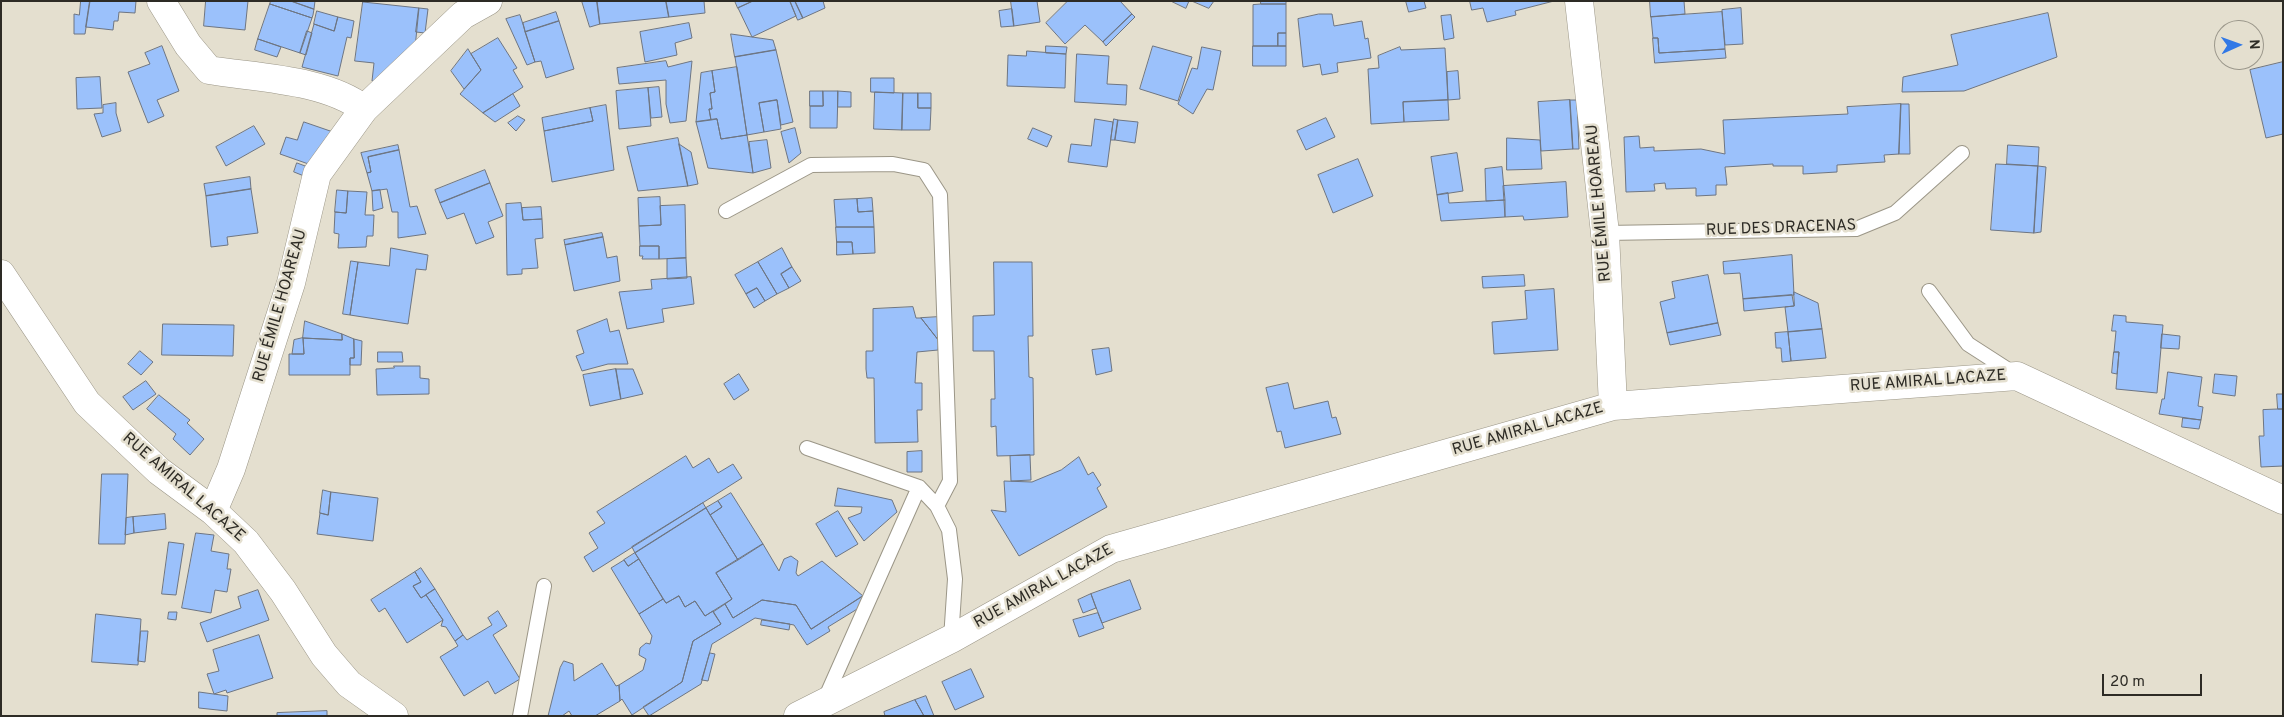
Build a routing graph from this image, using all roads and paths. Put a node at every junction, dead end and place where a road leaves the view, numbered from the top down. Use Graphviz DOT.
graph roads {
  1 [pos="161,1"];
  2 [pos="488,1"];
  3 [pos="1579,1"];
  4 [pos="364,110"];
  5 [pos="1962,154"];
  6 [pos="726,211"];
  7 [pos="1605,233"];
  8 [pos="1,274"];
  9 [pos="1929,291"];
  10 [pos="2017,376"];
  11 [pos="1613,406"];
  12 [pos="807,448"];
  13 [pos="919,487"];
  14 [pos="2283,500"];
  15 [pos="937,506"];
  16 [pos="214,511"];
  17 [pos="544,586"];
  18 [pos="951,639"];
  19 [pos="823,703"];
  20 [pos="394,716"];
  21 [pos="520,716"];
  22 [pos="798,716"];
  1 -- 4 [label="street"];
  2 -- 4 [label="street, RUE ÉMILE HOAREAU"];
  3 -- 7 [label="street, RUE ÉMILE HOAREAU"];
  4 -- 16 [label="street, RUE ÉMILE HOAREAU"];
  5 -- 7 [label="lane, RUE DES DRACENAS"];
  6 -- 15 [label="lane"];
  7 -- 11 [label="street, RUE ÉMILE HOAREAU"];
  8 -- 16 [label="street, RUE AMIRAL LACAZE"];
  9 -- 10 [label="lane"];
  10 -- 11 [label="street, RUE AMIRAL LACAZE"];
  10 -- 14 [label="street, RUE AMIRAL LACAZE"];
  11 -- 18 [label="street, RUE AMIRAL LACAZE"];
  12 -- 13 [label="lane"];
  13 -- 15 [label="lane"];
  13 -- 19 [label="lane"];
  15 -- 18 [label="lane"];
  16 -- 20 [label="street, RUE AMIRAL LACAZE"];
  17 -- 21 [label="lane"];
  18 -- 19 [label="street, RUE AMIRAL LACAZE"];
  19 -- 22 [label="street, RUE AMIRAL LACAZE"];
}
